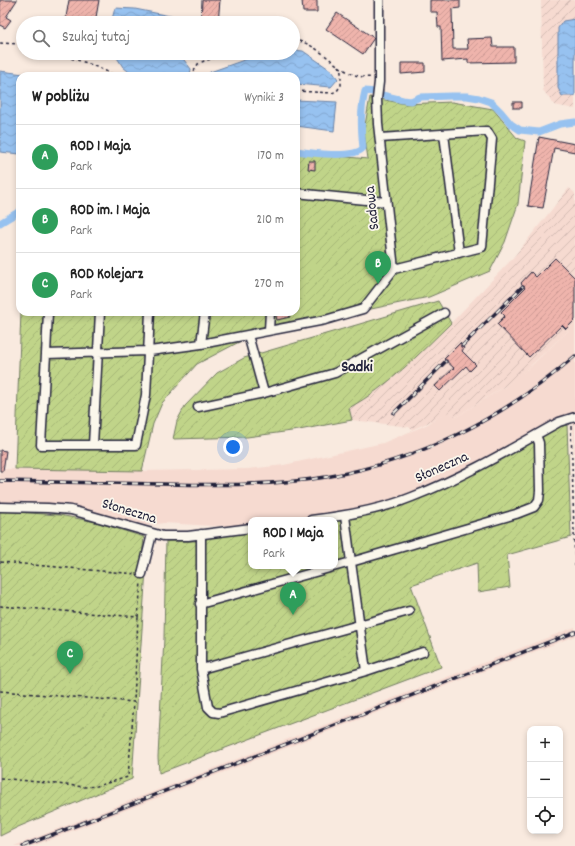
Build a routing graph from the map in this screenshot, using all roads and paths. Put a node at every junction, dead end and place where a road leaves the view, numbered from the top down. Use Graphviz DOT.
graph roads {
  1 [pos="379,0"];
  2 [pos="300,41"];
  3 [pos="0,43"];
  4 [pos="16,44"];
  5 [pos="77,60"];
  6 [pos="208,60"];
  7 [pos="339,66"];
  8 [pos="108,72"];
  9 [pos="193,72"];
  10 [pos="379,79"];
  11 [pos="300,91"];
  12 [pos="444,134"];
  13 [pos="380,138"];
  14 [pos="300,193"];
  15 [pos="386,202"];
  16 [pos="458,253"];
  17 [pos="394,270"];
  18 [pos="444,313"];
  19 [pos="48,316"];
  20 [pos="100,316"];
  21 [pos="150,316"];
  22 [pos="204,316"];
  23 [pos="270,316"];
  24 [pos="269,330"];
  25 [pos="248,334"];
  26 [pos="201,344"];
  27 [pos="148,351"];
  28 [pos="98,352"];
  29 [pos="46,354"];
  30 [pos="264,393"];
  31 [pos="198,407"];
  32 [pos="573,418"];
  33 [pos="536,435"];
  34 [pos="93,445"];
  35 [pos="0,507"];
  36 [pos="345,516"];
  37 [pos="336,517"];
  38 [pos="248,528"];
  39 [pos="152,534"];
  40 [pos="201,534"];
  41 [pos="0,562"];
  42 [pos="351,562"];
  43 [pos="338,566"];
  44 [pos="575,566"];
  45 [pos="326,569"];
  46 [pos="142,574"];
  47 [pos="200,604"];
  48 [pos="0,606"];
  49 [pos="409,611"];
  50 [pos="138,617"];
  51 [pos="360,624"];
  52 [pos="423,652"];
  53 [pos="201,669"];
  54 [pos="366,671"];
  55 [pos="0,691"];
  56 [pos="134,702"];
  57 [pos="0,778"];
  1 -- 10 [label="street, Sadowa"];
  2 -- 7 [label="path"];
  3 -- 4 [label="path"];
  5 -- 8 [label="path"];
  6 -- 9 [label="path"];
  7 -- 10 [label="path"];
  7 -- 11 [label="path"];
  10 -- 13 [label="street, Sadowa"];
  12 -- 13 [label="street"];
  12 -- 16 [label="street"];
  12 -- 16 [label="street"];
  13 -- 15 [label="street, Sadowa"];
  14 -- 15 [label="street"];
  15 -- 17 [label="street, Sadowa"];
  16 -- 17 [label="street"];
  17 -- 24 [label="street"];
  18 -- 30 [label="street"];
  19 -- 29 [label="street"];
  20 -- 28 [label="street"];
  21 -- 27 [label="street"];
  22 -- 26 [label="street"];
  23 -- 24 [label="street"];
  24 -- 25 [label="street"];
  25 -- 26 [label="street"];
  25 -- 30 [label="street"];
  26 -- 27 [label="street"];
  27 -- 28 [label="street"];
  27 -- 34 [label="street"];
  28 -- 29 [label="street"];
  28 -- 34 [label="street"];
  29 -- 34 [label="street"];
  30 -- 31 [label="street"];
  32 -- 33 [label="street, Słoneczna"];
  32 -- 44 [label="path"];
  33 -- 36 [label="street, Słoneczna"];
  33 -- 42 [label="street"];
  35 -- 39 [label="street, Słoneczna"];
  36 -- 37 [label="street, Słoneczna"];
  36 -- 42 [label="street"];
  38 -- 40 [label="street, Słoneczna"];
  39 -- 40 [label="street, Słoneczna"];
  39 -- 46 [label="street"];
  40 -- 47 [label="street"];
  41 -- 46 [label="path"];
  42 -- 43 [label="street"];
  42 -- 51 [label="street"];
  45 -- 47 [label="street"];
  46 -- 50 [label="path"];
  47 -- 53 [label="street"];
  48 -- 50 [label="path"];
  49 -- 51 [label="street"];
  50 -- 56 [label="path"];
  51 -- 53 [label="street"];
  51 -- 54 [label="street"];
  52 -- 54 [label="street"];
  53 -- 54 [label="street"];
  55 -- 56 [label="path"];
  56 -- 57 [label="path"];
}
